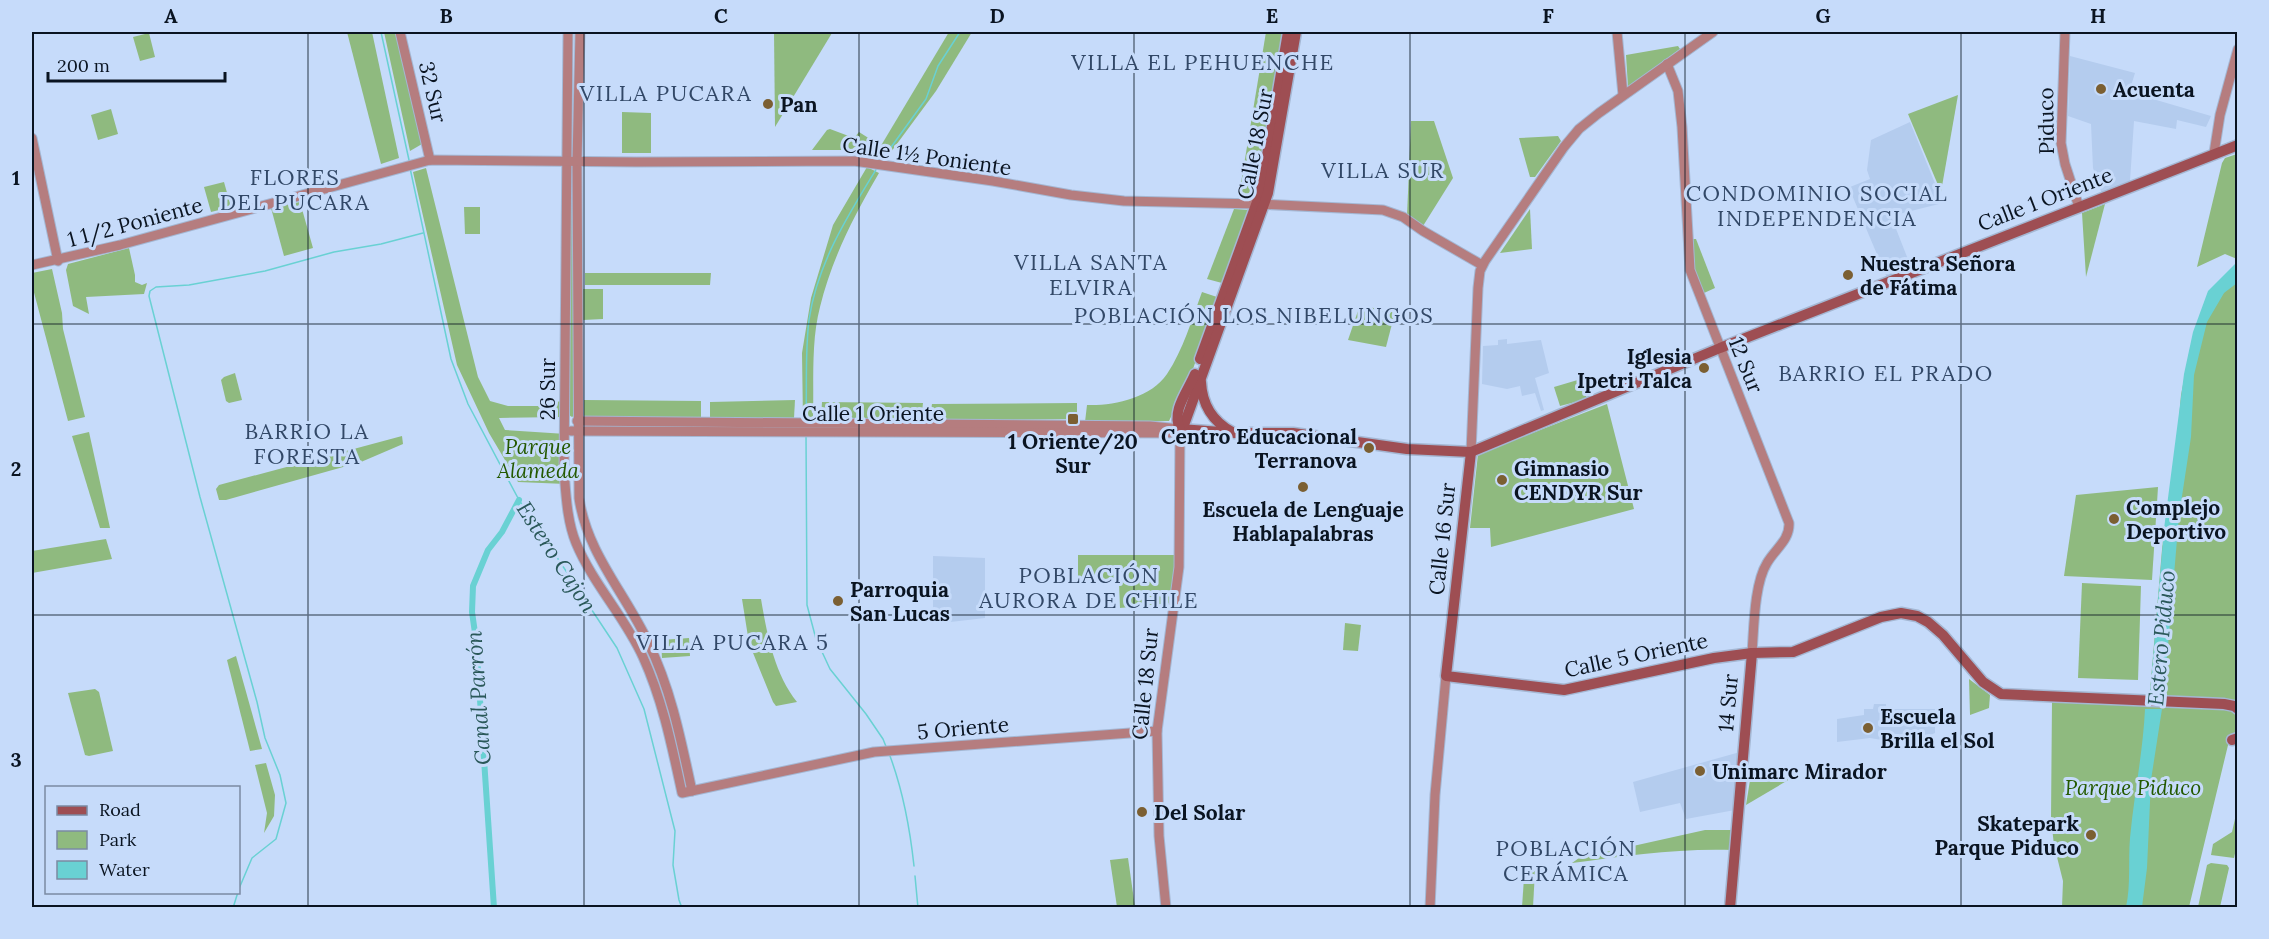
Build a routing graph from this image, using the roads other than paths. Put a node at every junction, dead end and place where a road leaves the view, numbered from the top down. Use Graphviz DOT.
graph roads {
  1 [pos="400,32"];
  2 [pos="568,32"];
  3 [pos="580,32"];
  4 [pos="1288,32"];
  5 [pos="1296,32"];
  6 [pos="1617,32"];
  7 [pos="1713,32"];
  8 [pos="2065,32"];
  9 [pos="2238,49"];
  10 [pos="1667,64"];
  11 [pos="1623,95"];
  12 [pos="32,138"];
  13 [pos="2238,145"];
  14 [pos="2214,153"];
  15 [pos="430,160"];
  16 [pos="419,162"];
  17 [pos="566,162"];
  18 [pos="577,162"];
  19 [pos="1261,204"];
  20 [pos="2079,207"];
  21 [pos="58,261"];
  22 [pos="32,265"];
  23 [pos="1482,265"];
  24 [pos="1720,348"];
  25 [pos="1201,377"];
  26 [pos="577,426"];
  27 [pos="1180,429"];
  28 [pos="565,431"];
  29 [pos="1235,433"];
  30 [pos="1471,452"];
  31 [pos="1781,544"];
  32 [pos="1752,653"];
  33 [pos="1446,676"];
  34 [pos="2238,709"];
  35 [pos="1157,731"];
  36 [pos="687,792"];
  37 [pos="1166,908"];
  38 [pos="1430,908"];
  39 [pos="1730,908"];
  1 -- 15 [label="street, 32 Sur"];
  2 -- 17 [label="street, 26 Sur"];
  3 -- 18 [label="street, 26 Sur"];
  4 -- 19 [label="main road, Calle 18 Sur"];
  5 -- 19 [label="main road, Calle 18 Sur"];
  6 -- 11 [label="street"];
  7 -- 10 [label="street, Calle 16 Sur"];
  8 -- 20 [label="street, Piduco"];
  9 -- 14 [label="street"];
  10 -- 11 [label="street, Calle 16 Sur"];
  10 -- 24 [label="street, 12 Sur"];
  11 -- 23 [label="street, Calle 16 Sur"];
  12 -- 21 [label="street"];
  13 -- 14 [label="main road, Calle 1 Oriente"];
  14 -- 20 [label="main road, Calle 1 Oriente"];
  15 -- 16 [label="street, Calle 1½ Poniente"];
  15 -- 17 [label="street, Calle 1½ Poniente"];
  16 -- 21 [label="street, 1 1/2 Poniente"];
  17 -- 18 [label="street, Calle 1½ Poniente"];
  17 -- 28 [label="street, 26 Sur"];
  18 -- 19 [label="street, Calle 1½ Poniente"];
  18 -- 26 [label="street, 26 Sur"];
  19 -- 23 [label="street, Calle 1½ Poniente"];
  19 -- 25 [label="main road, Calle 18 Sur"];
  19 -- 27 [label="main road, Calle 18 Sur"];
  20 -- 24 [label="main road, Calle 1 Oriente"];
  21 -- 22 [label="street, 1 1/2 Poniente"];
  23 -- 30 [label="street, Calle 16 Sur"];
  24 -- 30 [label="main road, Calle 1 Oriente"];
  24 -- 31 [label="street, 12 Sur"];
  25 -- 27 [label="main road, Calle 18 Sur"];
  25 -- 29 [label="main road"];
  26 -- 27 [label="street, Calle 1 Oriente"];
  26 -- 28 [label="street, Calle 1 Oriente"];
  26 -- 36 [label="street, 26 Sur"];
  27 -- 29 [label="main road, Calle 1 Oriente"];
  27 -- 35 [label="street, Calle 18 Sur"];
  28 -- 36 [label="street, 26 Sur"];
  29 -- 30 [label="main road, Calle 1 Oriente"];
  30 -- 33 [label="main road, Calle 16 Sur"];
  31 -- 32 [label="street, 14 Sur"];
  32 -- 33 [label="main road, Calle 5 Oriente"];
  32 -- 34 [label="main road, Calle 5 Oriente"];
  32 -- 39 [label="main road, 14 Sur"];
  33 -- 38 [label="street, Calle 16 Sur"];
  35 -- 36 [label="street, 5 Oriente"];
  35 -- 37 [label="street, Calle 18 Sur"];
}
